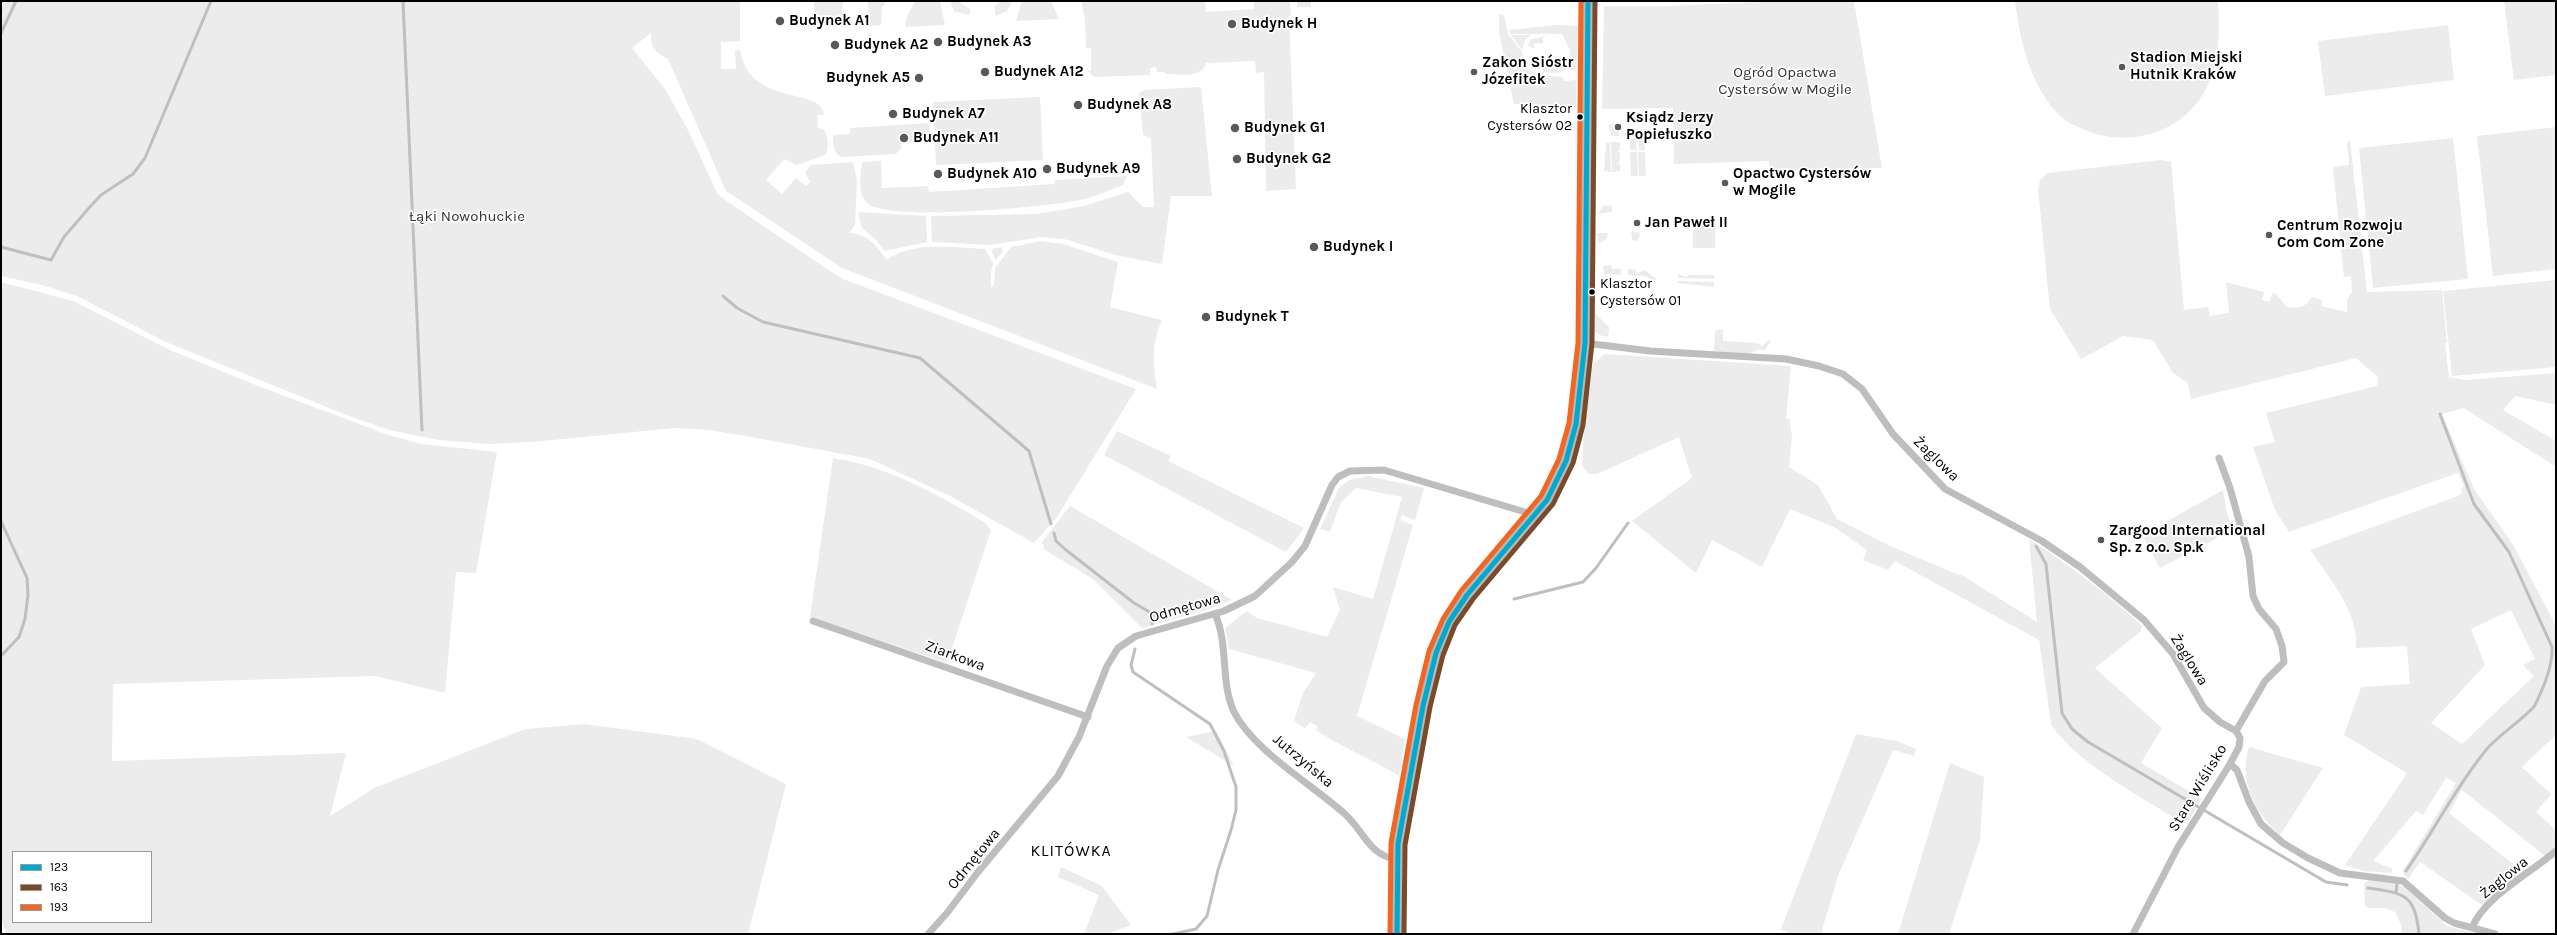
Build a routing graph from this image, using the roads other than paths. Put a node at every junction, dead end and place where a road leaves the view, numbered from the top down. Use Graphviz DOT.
graph roads {
  1 [pos="1588,1"];
  2 [pos="1585,342"];
  3 [pos="2219,458"];
  4 [pos="1536,515"];
  5 [pos="1215,614"];
  6 [pos="813,621"];
  7 [pos="1088,718"];
  8 [pos="2236,731"];
  9 [pos="2230,764"];
  10 [pos="2556,851"];
  11 [pos="1396,859"];
  12 [pos="2472,928"];
  13 [pos="928,934"];
  14 [pos="1397,934"];
  15 [pos="2133,934"];
  16 [pos="2495,934"];
  1 -- 2 [label="street"];
  2 -- 4 [label="street"];
  2 -- 8 [label="street, Żaglowa"];
  3 -- 8 [label="street, Stare Wiślisko"];
  4 -- 5 [label="street, Odmętowa"];
  4 -- 11 [label="street"];
  5 -- 7 [label="street, Odmętowa"];
  5 -- 11 [label="street, Jutrzyńska"];
  6 -- 7 [label="street, Ziarkowa"];
  7 -- 13 [label="street, Odmętowa"];
  8 -- 9 [label="street, Stare Wiślisko"];
  9 -- 12 [label="street"];
  9 -- 15 [label="street, Stare Wiślisko"];
  10 -- 12 [label="street, Żaglowa"];
  11 -- 14 [label="street"];
  12 -- 16 [label="street"];
}
